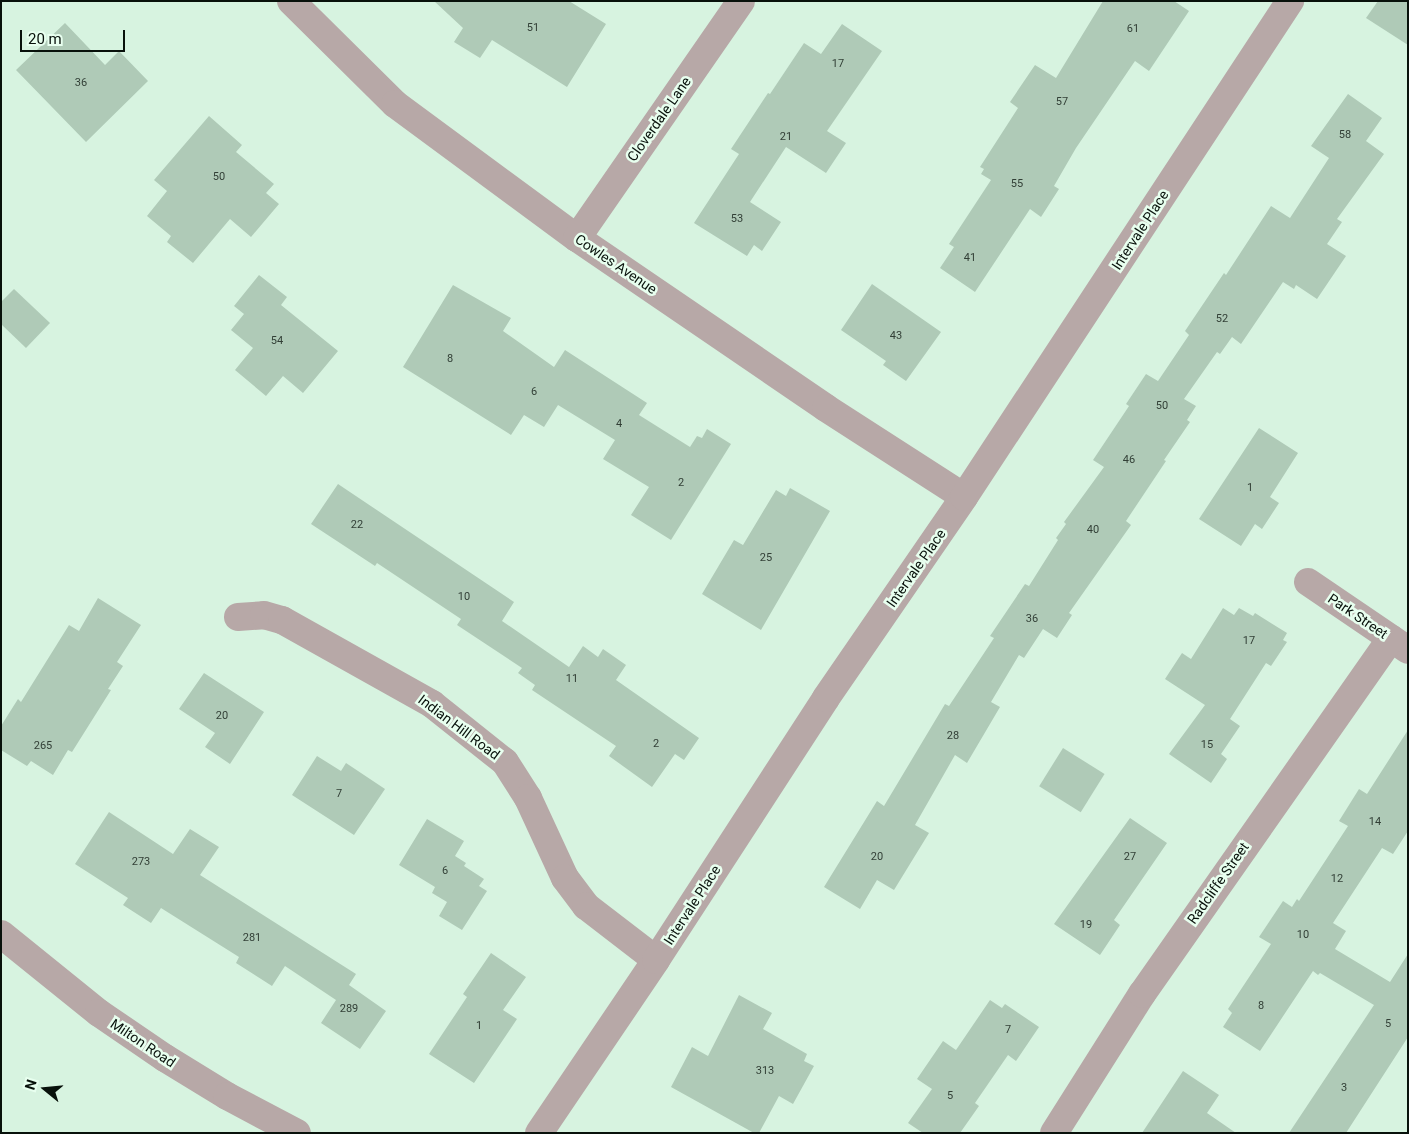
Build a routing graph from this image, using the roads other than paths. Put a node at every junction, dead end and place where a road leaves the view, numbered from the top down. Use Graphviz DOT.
graph roads {
  1 [pos="291,1"];
  2 [pos="741,1"];
  3 [pos="1290,1"];
  4 [pos="577,238"];
  5 [pos="964,497"];
  6 [pos="1308,582"];
  7 [pos="238,617"];
  8 [pos="1399,644"];
  9 [pos="1,934"];
  10 [pos="656,960"];
  11 [pos="297,1133"];
  12 [pos="539,1133"];
  13 [pos="1054,1133"];
  1 -- 4 [label="street, Cowles Avenue"];
  2 -- 4 [label="street, Cloverdale Lane"];
  3 -- 5 [label="street, Intervale Place"];
  4 -- 5 [label="street, Cowles Avenue"];
  5 -- 10 [label="street, Intervale Place"];
  6 -- 8 [label="street, Park Street"];
  7 -- 10 [label="street, Indian Hill Road"];
  8 -- 13 [label="street, Radcliffe Street"];
  9 -- 11 [label="street, Milton Road"];
  10 -- 12 [label="street, Intervale Place"];
}
